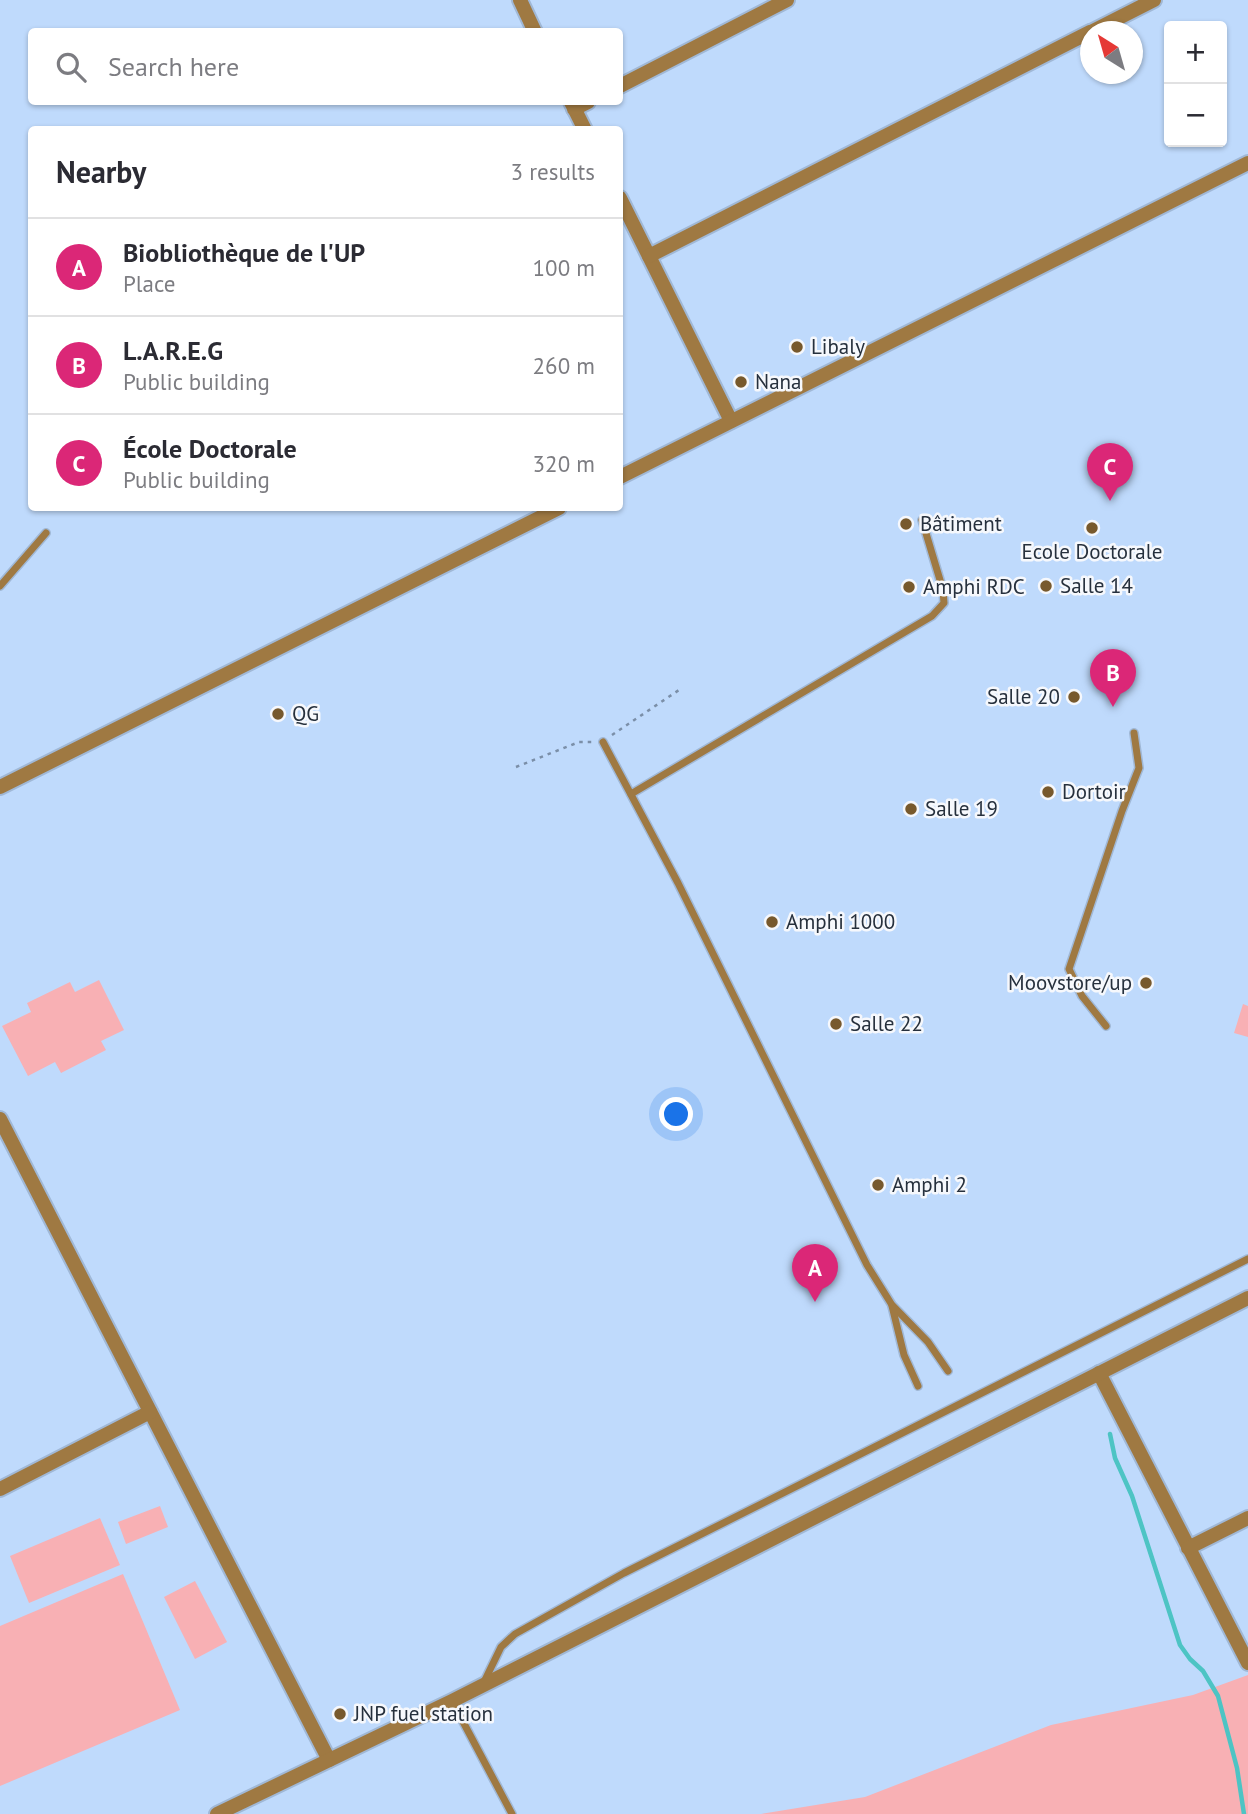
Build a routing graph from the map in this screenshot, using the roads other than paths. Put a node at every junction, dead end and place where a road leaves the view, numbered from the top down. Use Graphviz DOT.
graph roads {
  1 [pos="520,0"];
  2 [pos="787,0"];
  3 [pos="1154,0"];
  4 [pos="1113,21"];
  5 [pos="534,28"];
  6 [pos="1080,38"];
  7 [pos="623,84"];
  8 [pos="573,105"];
  9 [pos="583,126"];
  10 [pos="1248,163"];
  11 [pos="623,204"];
  12 [pos="649,256"];
  13 [pos="732,421"];
  14 [pos="623,476"];
  15 [pos="553,511"];
  16 [pos="922,520"];
  17 [pos="46,533"];
  18 [pos="0,586"];
  19 [pos="1134,733"];
  20 [pos="603,742"];
  21 [pos="0,787"];
  22 [pos="631,794"];
  23 [pos="1106,1026"];
  24 [pos="0,1119"];
  25 [pos="1248,1259"];
  26 [pos="1248,1298"];
  27 [pos="892,1305"];
  28 [pos="947,1371"];
  29 [pos="1099,1373"];
  30 [pos="918,1386"];
  31 [pos="150,1412"];
  32 [pos="0,1489"];
  33 [pos="1248,1518"];
  34 [pos="1188,1548"];
  35 [pos="1248,1663"];
  36 [pos="483,1685"];
  37 [pos="452,1701"];
  38 [pos="329,1760"];
  39 [pos="217,1814"];
  40 [pos="512,1814"];
  1 -- 5 [label="street"];
  2 -- 7 [label="street"];
  3 -- 4 [label="street"];
  6 -- 12 [label="street"];
  8 -- 9 [label="street"];
  10 -- 13 [label="street"];
  11 -- 12 [label="street"];
  12 -- 13 [label="street"];
  13 -- 14 [label="street"];
  15 -- 21 [label="street"];
  16 -- 22 [label="lane"];
  17 -- 18 [label="lane"];
  19 -- 23 [label="lane"];
  20 -- 22 [label="lane"];
  22 -- 27 [label="lane"];
  24 -- 31 [label="street"];
  25 -- 36 [label="lane"];
  26 -- 29 [label="street"];
  27 -- 28 [label="lane"];
  27 -- 30 [label="lane"];
  29 -- 34 [label="street"];
  29 -- 36 [label="street"];
  31 -- 32 [label="street"];
  31 -- 38 [label="street"];
  33 -- 34 [label="street"];
  34 -- 35 [label="street"];
  36 -- 37 [label="street"];
  37 -- 38 [label="street"];
  37 -- 40 [label="lane"];
  38 -- 39 [label="street"];
}
